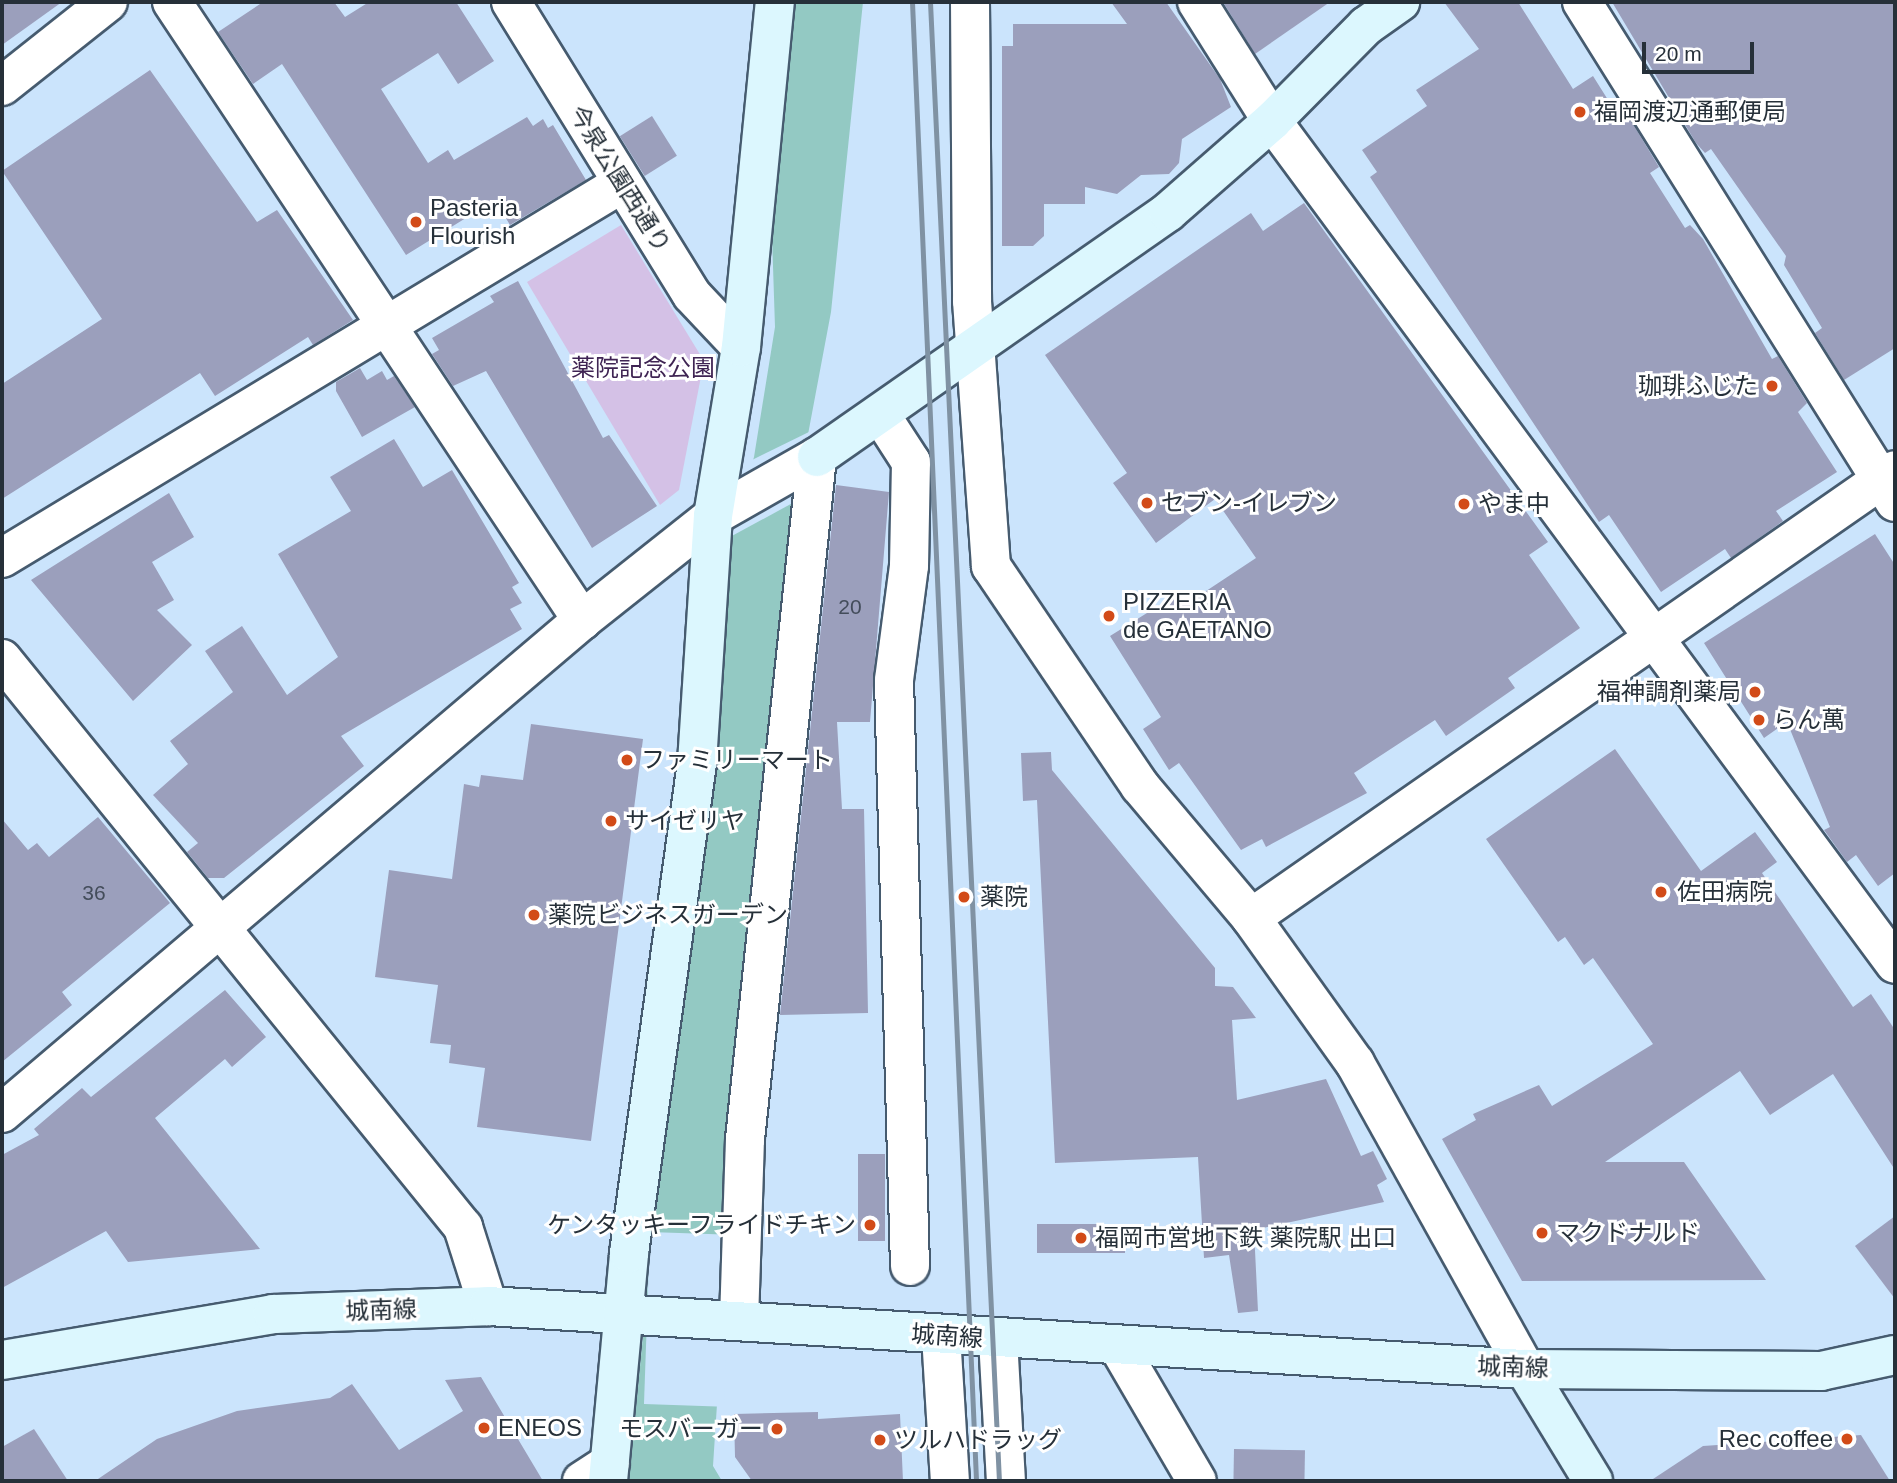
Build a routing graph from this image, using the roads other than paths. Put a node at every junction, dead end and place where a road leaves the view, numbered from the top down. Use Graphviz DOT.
graph roads {
  1 [pos="108,2"];
  2 [pos="172,2"];
  3 [pos="511,2"];
  4 [pos="775,2"];
  5 [pos="971,2"];
  6 [pos="1197,2"];
  7 [pos="1400,2"];
  8 [pos="1582,2"];
  9 [pos="2,86"];
  10 [pos="1272,121"];
  11 [pos="621,184"];
  12 [pos="386,326"];
  13 [pos="741,347"];
  14 [pos="975,349"];
  15 [pos="880,414"];
  16 [pos="814,458"];
  17 [pos="1891,484"];
  18 [pos="725,508"];
  19 [pos="2,558"];
  20 [pos="582,620"];
  21 [pos="1655,637"];
  22 [pos="2,659"];
  23 [pos="1251,918"];
  24 [pos="221,928"];
  25 [pos="1895,964"];
  26 [pos="2,1113"];
  27 [pos="910,1266"];
  28 [pos="488,1306"];
  29 [pos="633,1312"];
  30 [pos="733,1319"];
  31 [pos="941,1335"];
  32 [pos="998,1339"];
  33 [pos="1118,1346"];
  34 [pos="1895,1355"];
  35 [pos="2,1360"];
  36 [pos="1525,1369"];
  37 [pos="600,1475"];
  38 [pos="950,1481"];
  39 [pos="1006,1481"];
  40 [pos="1196,1481"];
  41 [pos="1594,1481"];
  1 -- 9 [label="street"];
  2 -- 12 [label="street"];
  3 -- 11 [label="street, 今泉公園西通り"];
  4 -- 13 [label="street"];
  5 -- 14 [label="street"];
  6 -- 10 [label="street"];
  7 -- 10 [label="street"];
  8 -- 17 [label="street"];
  10 -- 14 [label="street"];
  10 -- 21 [label="street"];
  11 -- 12 [label="street"];
  11 -- 13 [label="street, 今泉公園西通り"];
  12 -- 19 [label="street"];
  12 -- 20 [label="street"];
  13 -- 18 [label="street"];
  14 -- 15 [label="street"];
  14 -- 23 [label="street"];
  15 -- 16 [label="street"];
  15 -- 27 [label="street"];
  16 -- 18 [label="street"];
  16 -- 30 [label="street"];
  17 -- 21 [label="street"];
  18 -- 20 [label="street"];
  18 -- 29 [label="street"];
  20 -- 24 [label="street"];
  21 -- 23 [label="street"];
  21 -- 25 [label="street"];
  22 -- 24 [label="street"];
  23 -- 36 [label="street"];
  24 -- 26 [label="street"];
  24 -- 28 [label="street"];
  28 -- 29 [label="street, 城南線"];
  28 -- 35 [label="street, 城南線"];
  29 -- 30 [label="street, 城南線"];
  29 -- 37 [label="street"];
  30 -- 31 [label="street, 城南線"];
  31 -- 32 [label="street, 城南線"];
  31 -- 38 [label="street"];
  32 -- 33 [label="street, 城南線"];
  32 -- 39 [label="street"];
  33 -- 36 [label="street, 城南線"];
  33 -- 40 [label="street"];
  34 -- 36 [label="street, 城南線"];
  36 -- 41 [label="street"];
}
